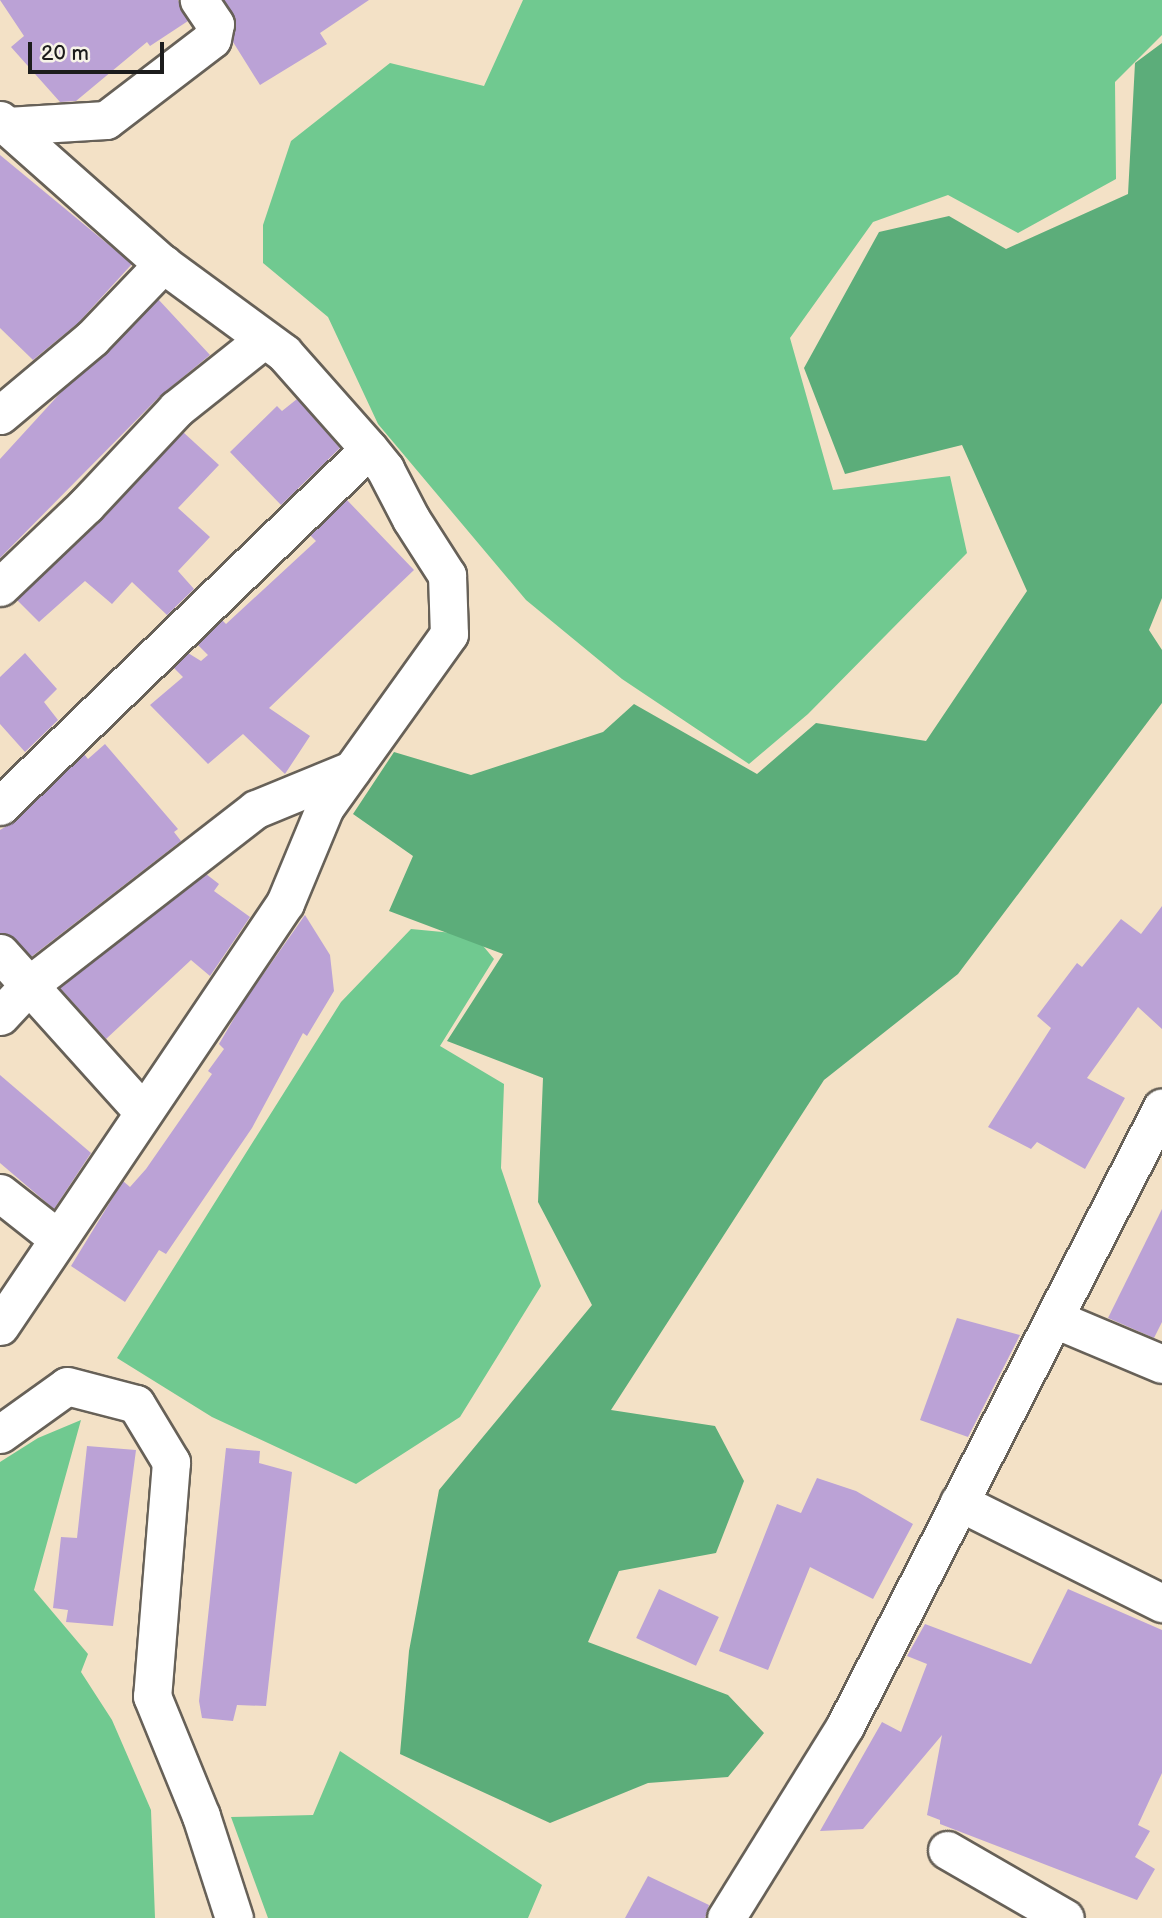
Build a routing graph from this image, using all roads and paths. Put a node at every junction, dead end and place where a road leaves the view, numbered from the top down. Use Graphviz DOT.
graph roads {
  1 [pos="199,0"];
  2 [pos="3,123"];
  3 [pos="163,264"];
  4 [pos="264,339"];
  5 [pos="0,415"];
  6 [pos="369,449"];
  7 [pos="0,587"];
  8 [pos="351,770"];
  9 [pos="0,806"];
  10 [pos="0,953"];
  11 [pos="29,985"];
  12 [pos="0,1016"];
  13 [pos="1162,1107"];
  14 [pos="143,1112"];
  15 [pos="0,1193"];
  16 [pos="56,1237"];
  17 [pos="1055,1319"];
  18 [pos="0,1326"];
  19 [pos="1162,1364"];
  20 [pos="0,1434"];
  21 [pos="959,1502"];
  22 [pos="1162,1603"];
  23 [pos="947,1850"];
  24 [pos="234,1918"];
  25 [pos="726,1918"];
  26 [pos="1065,1918"];
  1 -- 2 [label="street"];
  2 -- 3 [label="street"];
  3 -- 4 [label="street"];
  3 -- 5 [label="street"];
  4 -- 6 [label="street"];
  4 -- 7 [label="street"];
  6 -- 8 [label="street"];
  6 -- 9 [label="street"];
  8 -- 11 [label="street"];
  8 -- 14 [label="street"];
  10 -- 11 [label="street"];
  11 -- 12 [label="street"];
  11 -- 14 [label="street"];
  13 -- 17 [label="street"];
  14 -- 16 [label="street"];
  15 -- 16 [label="street"];
  16 -- 18 [label="street"];
  17 -- 19 [label="street"];
  17 -- 21 [label="street"];
  20 -- 24 [label="street"];
  21 -- 22 [label="street"];
  21 -- 25 [label="street"];
  23 -- 26 [label="street"];
}
